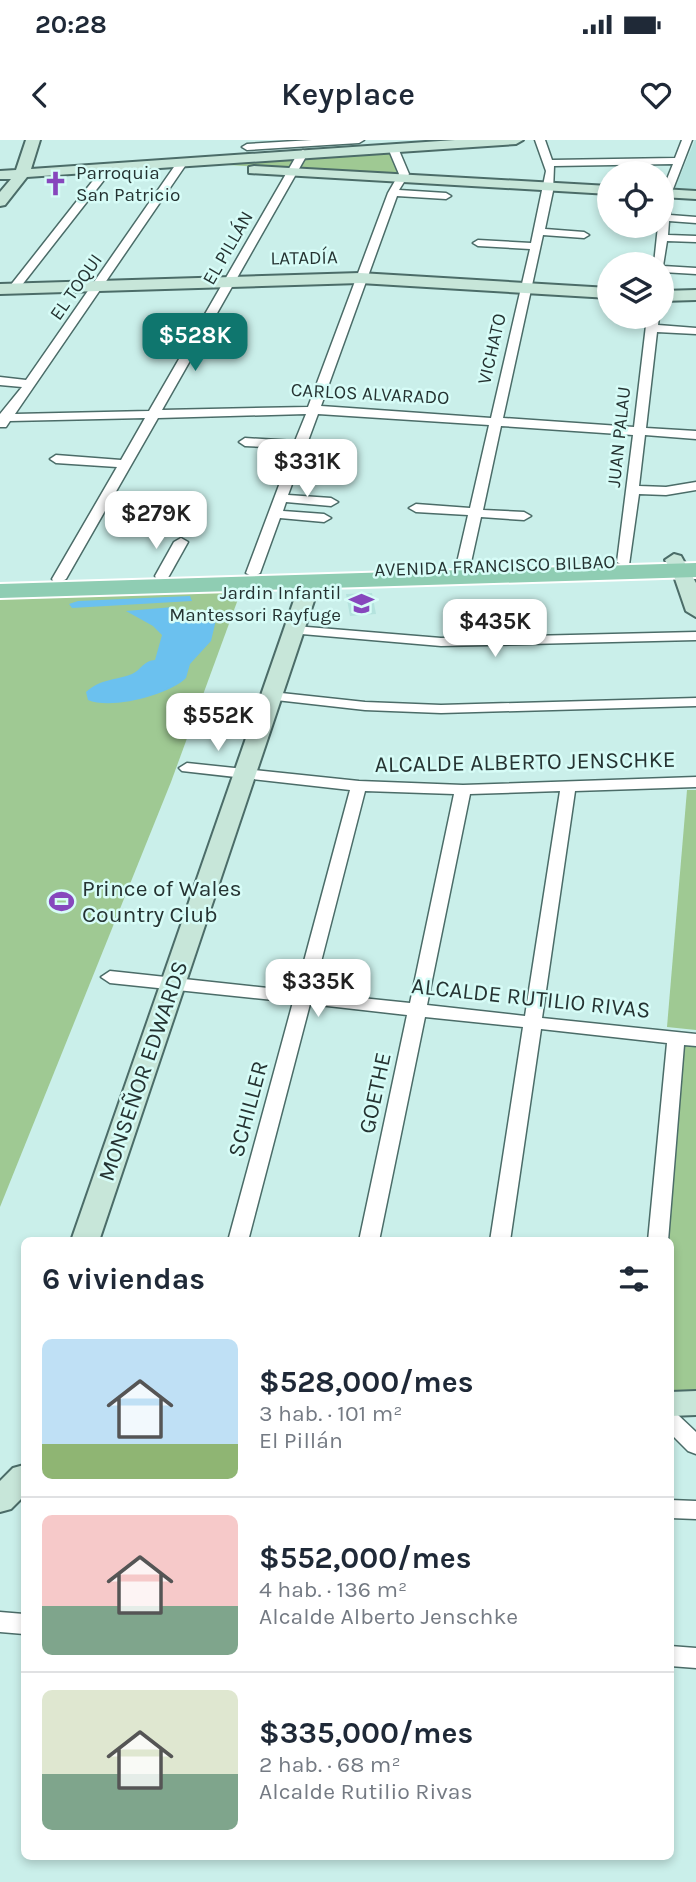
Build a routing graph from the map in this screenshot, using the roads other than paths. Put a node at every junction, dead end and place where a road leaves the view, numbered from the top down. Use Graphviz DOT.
graph roads {
  1 [pos="33,140"];
  2 [pos="359,140"];
  3 [pos="516,140"];
  4 [pos="540,140"];
  5 [pos="687,140"];
  6 [pos="375,144"];
  7 [pos="247,148"];
  8 [pos="393,148"];
  9 [pos="303,153"];
  10 [pos="680,161"];
  11 [pos="550,163"];
  12 [pos="149,164"];
  13 [pos="180,166"];
  14 [pos="102,168"];
  15 [pos="292,172"];
  16 [pos="22,174"];
  17 [pos="674,174"];
  18 [pos="0,175"];
  19 [pos="401,178"];
  20 [pos="549,186"];
  21 [pos="597,189"];
  22 [pos="393,193"];
  23 [pos="674,194"];
  24 [pos="696,195"];
  25 [pos="446,196"];
  26 [pos="0,202"];
  27 [pos="674,219"];
  28 [pos="696,220"];
  29 [pos="539,232"];
  30 [pos="584,235"];
  31 [pos="674,238"];
  32 [pos="696,239"];
  33 [pos="478,243"];
  34 [pos="536,246"];
  35 [pos="674,268"];
  36 [pos="696,271"];
  37 [pos="360,278"];
  38 [pos="230,281"];
  39 [pos="99,284"];
  40 [pos="526,288"];
  41 [pos="7,289"];
  42 [pos="597,292"];
  43 [pos="696,295"];
  44 [pos="674,296"];
  45 [pos="674,326"];
  46 [pos="651,329"];
  47 [pos="696,331"];
  48 [pos="0,381"];
  49 [pos="30,384"];
  50 [pos="312,410"];
  51 [pos="154,413"];
  52 [pos="2,421"];
  53 [pos="496,421"];
  54 [pos="639,431"];
  55 [pos="696,435"];
  56 [pos="245,442"];
  57 [pos="300,444"];
  58 [pos="56,459"];
  59 [pos="125,464"];
  60 [pos="696,486"];
  61 [pos="632,490"];
  62 [pos="280,498"];
  63 [pos="331,502"];
  64 [pos="416,508"];
  65 [pos="475,512"];
  66 [pos="274,514"];
  67 [pos="524,516"];
  68 [pos="324,518"];
  69 [pos="181,542"];
  70 [pos="624,562"];
  71 [pos="687,565"];
  72 [pos="463,567"];
  73 [pos="337,571"];
  74 [pos="253,573"];
  75 [pos="162,576"];
  76 [pos="60,579"];
  77 [pos="0,580"];
  78 [pos="310,583"];
  79 [pos="0,591"];
  80 [pos="696,611"];
  81 [pos="295,630"];
  82 [pos="696,636"];
  83 [pos="272,696"];
  84 [pos="696,702"];
  85 [pos="187,768"];
  86 [pos="244,774"];
  87 [pos="696,782"];
  88 [pos="359,786"];
  89 [pos="568,787"];
  90 [pos="463,790"];
  91 [pos="110,978"];
  92 [pos="173,984"];
  93 [pos="304,999"];
  94 [pos="417,1011"];
  95 [pos="533,1023"];
  96 [pos="676,1038"];
  97 [pos="696,1041"];
  98 [pos="86,1237"];
  99 [pos="239,1237"];
  100 [pos="370,1237"];
  101 [pos="500,1237"];
  102 [pos="658,1237"];
  103 [pos="696,1403"];
  104 [pos="674,1404"];
  105 [pos="674,1424"];
  106 [pos="696,1445"];
  107 [pos="21,1480"];
  108 [pos="0,1500"];
  109 [pos="674,1509"];
  110 [pos="696,1510"];
  111 [pos="0,1622"];
  112 [pos="21,1624"];
  113 [pos="674,1656"];
  114 [pos="696,1658"];
  1 -- 16 [label="street"];
  2 -- 7 [label="street"];
  3 -- 8 [label="street"];
  4 -- 11 [label="street, VICHATO"];
  5 -- 10 [label="street"];
  6 -- 8 [label="street"];
  6 -- 9 [label="street"];
  7 -- 9 [label="street"];
  7 -- 12 [label="street"];
  8 -- 19 [label="street"];
  9 -- 15 [label="street, EL PILLÁN"];
  10 -- 11 [label="street"];
  10 -- 17 [label="street"];
  11 -- 20 [label="street, VICHATO"];
  12 -- 13 [label="street"];
  12 -- 14 [label="street"];
  13 -- 15 [label="street"];
  13 -- 39 [label="street, EL TOQUI"];
  14 -- 16 [label="street"];
  14 -- 41 [label="street"];
  15 -- 19 [label="street"];
  15 -- 38 [label="street, EL PILLÁN"];
  16 -- 18 [label="street"];
  16 -- 26 [label="street"];
  19 -- 20 [label="street"];
  19 -- 22 [label="street"];
  20 -- 21 [label="street"];
  20 -- 29 [label="street, VICHATO"];
  22 -- 25 [label="street"];
  22 -- 37 [label="street"];
  23 -- 24 [label="street"];
  27 -- 28 [label="street"];
  29 -- 30 [label="street"];
  29 -- 34 [label="street, VICHATO"];
  31 -- 32 [label="street"];
  33 -- 34 [label="street"];
  34 -- 40 [label="street, VICHATO"];
  35 -- 36 [label="street"];
  37 -- 38 [label="street, LATADÍA"];
  37 -- 40 [label="street, LATADÍA"];
  37 -- 50 [label="street"];
  38 -- 39 [label="street, LATADÍA"];
  38 -- 51 [label="street, EL PILLÁN"];
  39 -- 41 [label="street, LATADÍA"];
  39 -- 49 [label="street, EL TOQUI"];
  40 -- 42 [label="street, LATADÍA"];
  40 -- 53 [label="street, VICHATO"];
  43 -- 44 [label="street"];
  45 -- 47 [label="street"];
  46 -- 54 [label="street, JUAN PALAU"];
  48 -- 49 [label="street"];
  49 -- 52 [label="street, EL TOQUI"];
  50 -- 51 [label="street, CARLOS ALVARADO"];
  50 -- 53 [label="street, CARLOS ALVARADO"];
  50 -- 57 [label="street"];
  51 -- 52 [label="street, CARLOS ALVARADO"];
  51 -- 59 [label="street, EL PILLÁN"];
  53 -- 54 [label="street, CARLOS ALVARADO"];
  53 -- 65 [label="street, VICHATO"];
  54 -- 55 [label="street, CARLOS ALVARADO"];
  54 -- 61 [label="street, JUAN PALAU"];
  56 -- 57 [label="street"];
  57 -- 62 [label="street"];
  58 -- 59 [label="street"];
  59 -- 76 [label="street, EL PILLÁN"];
  60 -- 61 [label="street"];
  61 -- 70 [label="street, JUAN PALAU"];
  62 -- 63 [label="street"];
  62 -- 66 [label="street"];
  64 -- 65 [label="street"];
  65 -- 67 [label="street"];
  65 -- 72 [label="street, VICHATO"];
  66 -- 68 [label="street"];
  66 -- 74 [label="street"];
  69 -- 75 [label="street"];
  70 -- 71 [label="main road, AVENIDA FRANCISCO BILBAO"];
  70 -- 72 [label="main road, AVENIDA FRANCISCO BILBAO"];
  71 -- 78 [label="main road, AVENIDA FRANCISCO BILBAO"];
  71 -- 80 [label="street"];
  72 -- 73 [label="main road, AVENIDA FRANCISCO BILBAO"];
  73 -- 74 [label="main road, AVENIDA FRANCISCO BILBAO"];
  73 -- 78 [label="main road"];
  74 -- 75 [label="main road, AVENIDA FRANCISCO BILBAO"];
  75 -- 76 [label="main road, AVENIDA FRANCISCO BILBAO"];
  76 -- 77 [label="main road, AVENIDA FRANCISCO BILBAO"];
  78 -- 79 [label="main road, AVENIDA FRANCISCO BILBAO"];
  78 -- 81 [label="street, MONSEÑOR EDWARDS"];
  81 -- 82 [label="street"];
  81 -- 83 [label="street, MONSEÑOR EDWARDS"];
  83 -- 84 [label="street"];
  83 -- 86 [label="street, MONSEÑOR EDWARDS"];
  85 -- 86 [label="street, ALCALDE ALBERTO JENSCHKE"];
  86 -- 88 [label="street, ALCALDE ALBERTO JENSCHKE"];
  86 -- 92 [label="street, MONSEÑOR EDWARDS"];
  87 -- 89 [label="street, ALCALDE ALBERTO JENSCHKE"];
  88 -- 90 [label="street, ALCALDE ALBERTO JENSCHKE"];
  88 -- 93 [label="street, SCHILLER"];
  89 -- 90 [label="street, ALCALDE ALBERTO JENSCHKE"];
  89 -- 95 [label="street"];
  90 -- 94 [label="street, GOETHE"];
  91 -- 92 [label="street, ALCALDE RUTILIO RIVAS"];
  92 -- 93 [label="street, ALCALDE RUTILIO RIVAS"];
  92 -- 98 [label="street, MONSEÑOR EDWARDS"];
  93 -- 94 [label="street, ALCALDE RUTILIO RIVAS"];
  93 -- 99 [label="street, SCHILLER"];
  94 -- 95 [label="street, ALCALDE RUTILIO RIVAS"];
  94 -- 100 [label="street, GOETHE"];
  95 -- 96 [label="street, ALCALDE RUTILIO RIVAS"];
  95 -- 101 [label="street"];
  96 -- 97 [label="street, ALCALDE RUTILIO RIVAS"];
  96 -- 102 [label="street"];
  103 -- 104 [label="street"];
  105 -- 106 [label="street"];
  107 -- 108 [label="street"];
  109 -- 110 [label="street"];
  111 -- 112 [label="street"];
  113 -- 114 [label="street"];
}
